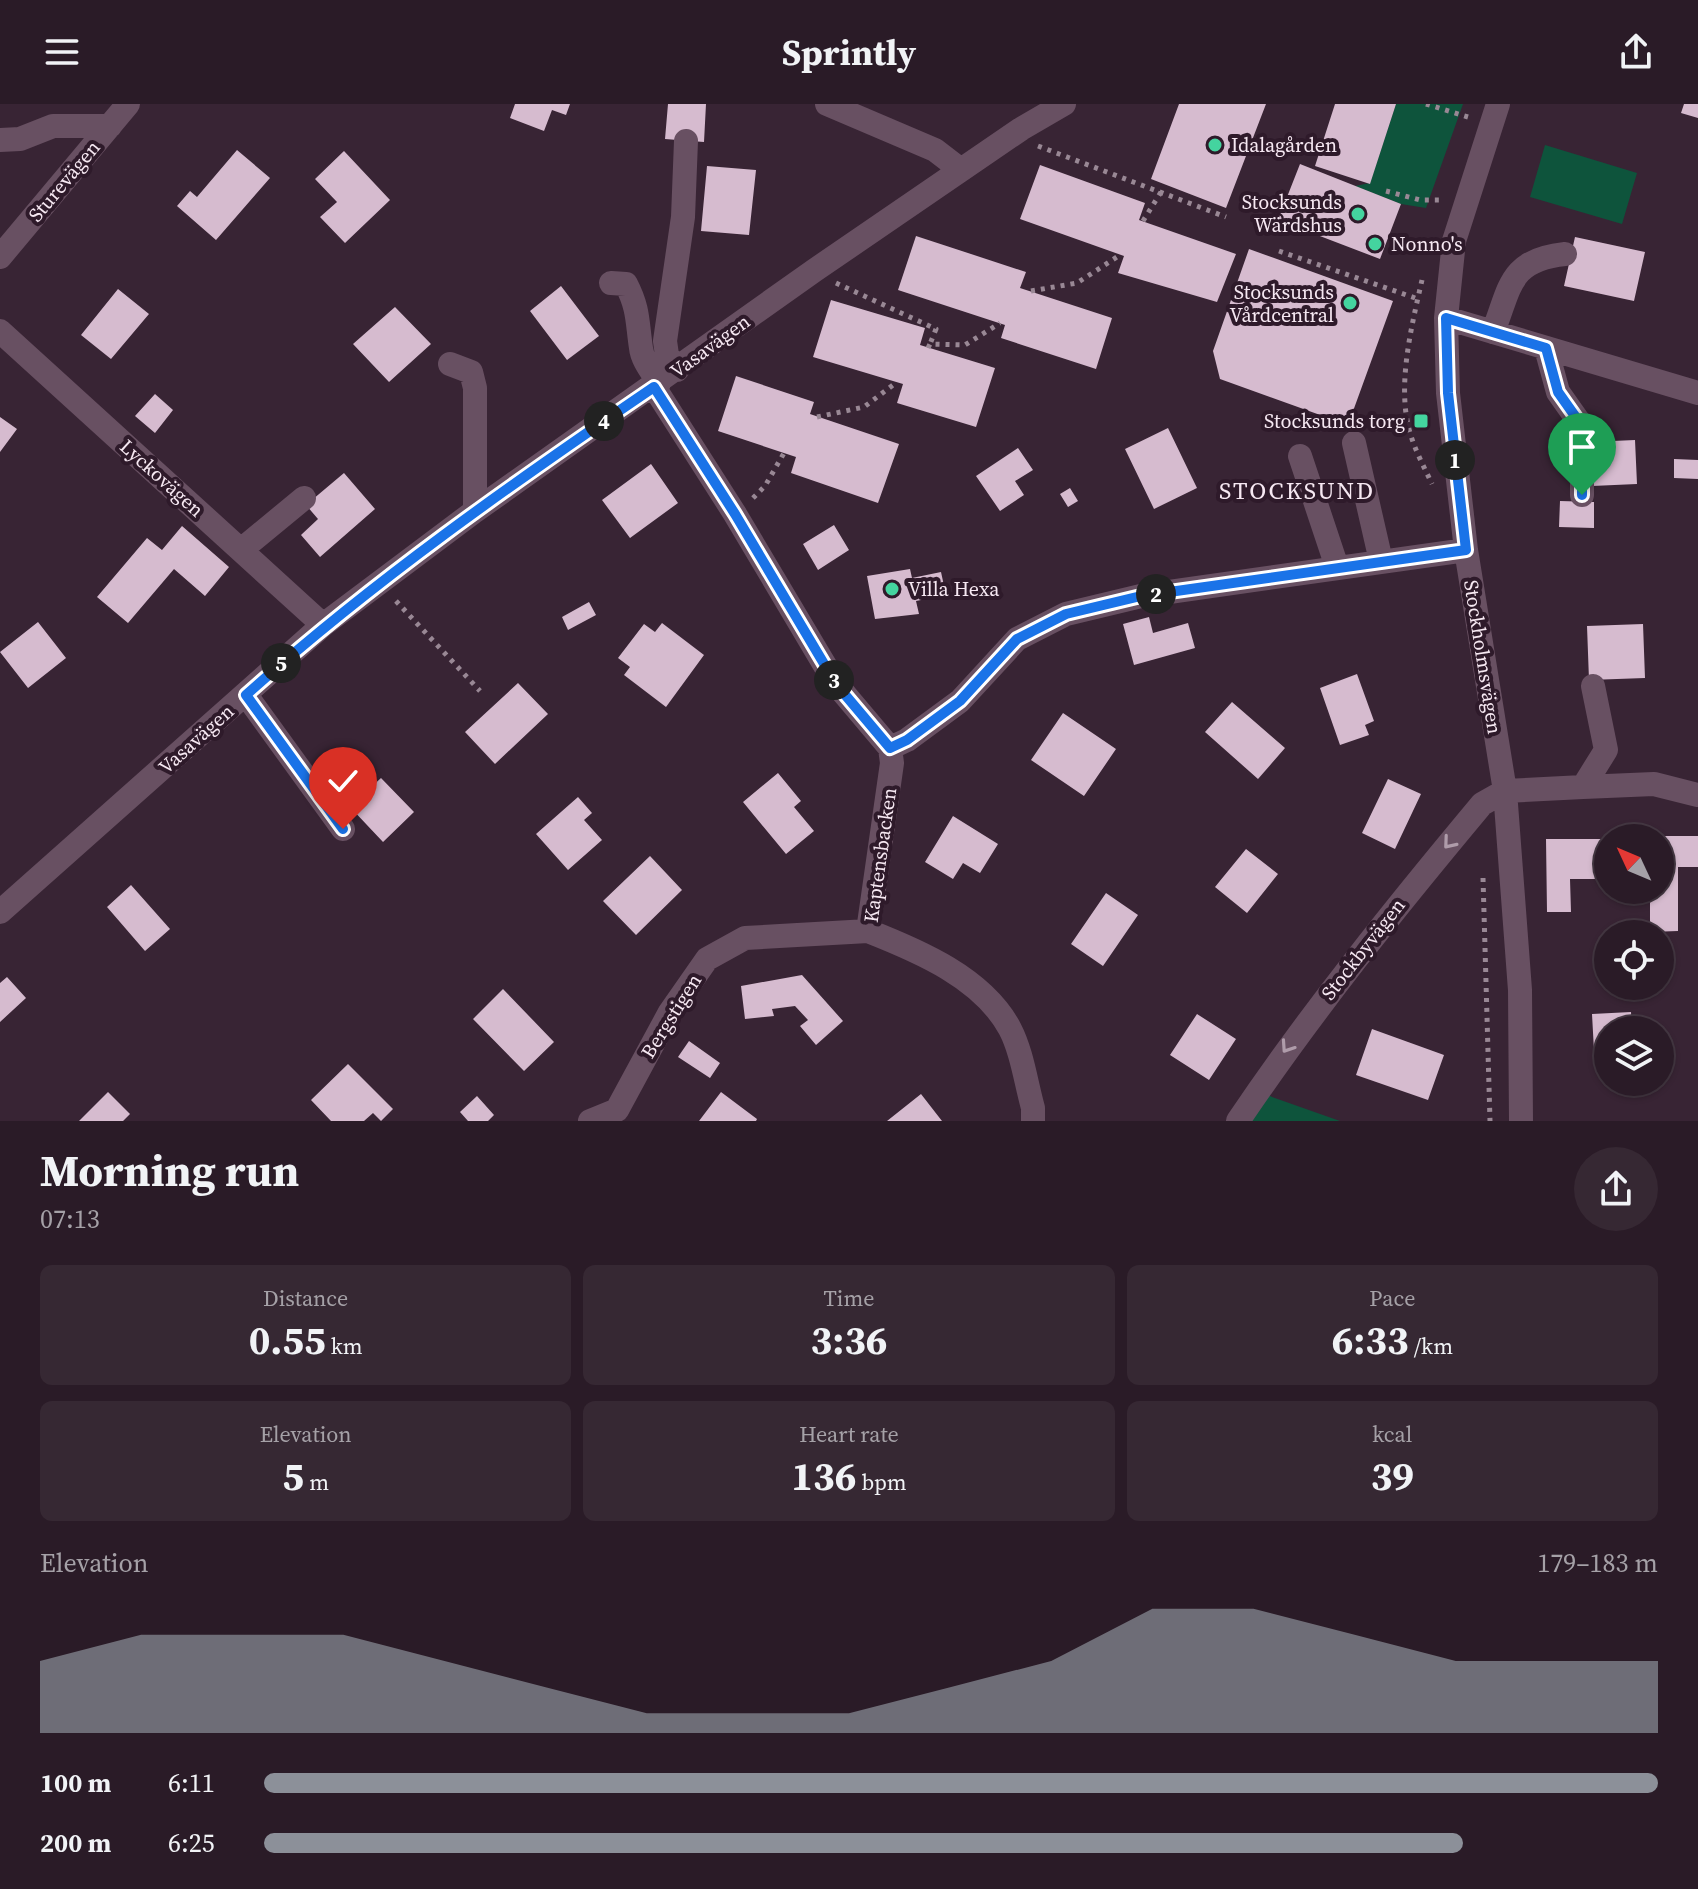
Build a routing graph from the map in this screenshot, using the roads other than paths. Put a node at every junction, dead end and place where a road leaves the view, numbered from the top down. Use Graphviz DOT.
graph roads {
  1 [pos="128,104"];
  2 [pos="827,104"];
  3 [pos="1064,104"];
  4 [pos="1498,104"];
  5 [pos="110,126"];
  6 [pos="0,140"];
  7 [pos="686,141"];
  8 [pos="961,170"];
  9 [pos="1565,254"];
  10 [pos="0,257"];
  11 [pos="611,283"];
  12 [pos="1446,318"];
  13 [pos="0,331"];
  14 [pos="1493,332"];
  15 [pos="1546,348"];
  16 [pos="450,364"];
  17 [pos="663,380"];
  18 [pos="1698,393"];
  19 [pos="1354,443"];
  20 [pos="1300,456"];
  21 [pos="1582,495"];
  22 [pos="304,498"];
  23 [pos="475,511"];
  24 [pos="241,550"];
  25 [pos="1466,550"];
  26 [pos="1381,561"];
  27 [pos="1333,568"];
  28 [pos="323,625"];
  29 [pos="1593,686"];
  30 [pos="246,695"];
  31 [pos="890,748"];
  32 [pos="1583,787"];
  33 [pos="1505,791"];
  34 [pos="1698,795"];
  35 [pos="343,829"];
  36 [pos="0,912"];
  37 [pos="868,931"];
  38 [pos="616,1115"];
  39 [pos="590,1121"];
  40 [pos="1033,1121"];
  41 [pos="1238,1121"];
  42 [pos="1521,1121"];
  1 -- 5 [label="street, Sturevägen"];
  2 -- 8 [label="street"];
  3 -- 8 [label="street, Vasavägen"];
  4 -- 12 [label="street, Stockholmsvägen"];
  5 -- 6 [label="street"];
  5 -- 10 [label="street, Sturevägen"];
  7 -- 17 [label="street"];
  8 -- 17 [label="street, Vasavägen"];
  9 -- 14 [label="street"];
  11 -- 17 [label="street"];
  12 -- 14 [label="street"];
  12 -- 25 [label="street, Stockholmsvägen"];
  13 -- 24 [label="street, Lyckovägen"];
  14 -- 15 [label="street"];
  15 -- 18 [label="street"];
  15 -- 21 [label="street"];
  16 -- 23 [label="street"];
  17 -- 23 [label="street, Vasavägen"];
  17 -- 31 [label="street"];
  19 -- 26 [label="street"];
  20 -- 27 [label="street"];
  22 -- 24 [label="street"];
  23 -- 28 [label="street, Vasavägen"];
  24 -- 28 [label="street, Lyckovägen"];
  25 -- 26 [label="street"];
  25 -- 33 [label="street, Stockholmsvägen"];
  26 -- 27 [label="street"];
  27 -- 31 [label="street"];
  28 -- 30 [label="street, Vasavägen"];
  29 -- 32 [label="street"];
  30 -- 35 [label="street"];
  30 -- 36 [label="street, Vasavägen"];
  31 -- 37 [label="street, Kaptensbacken"];
  32 -- 33 [label="street"];
  32 -- 34 [label="street"];
  33 -- 41 [label="street, Stockbyvägen, one-way"];
  33 -- 42 [label="street, Stockholmsvägen"];
  37 -- 38 [label="street, Bergstigen"];
  37 -- 40 [label="street, Kaptensbacken"];
  38 -- 39 [label="street, Bergstigen"];
}
